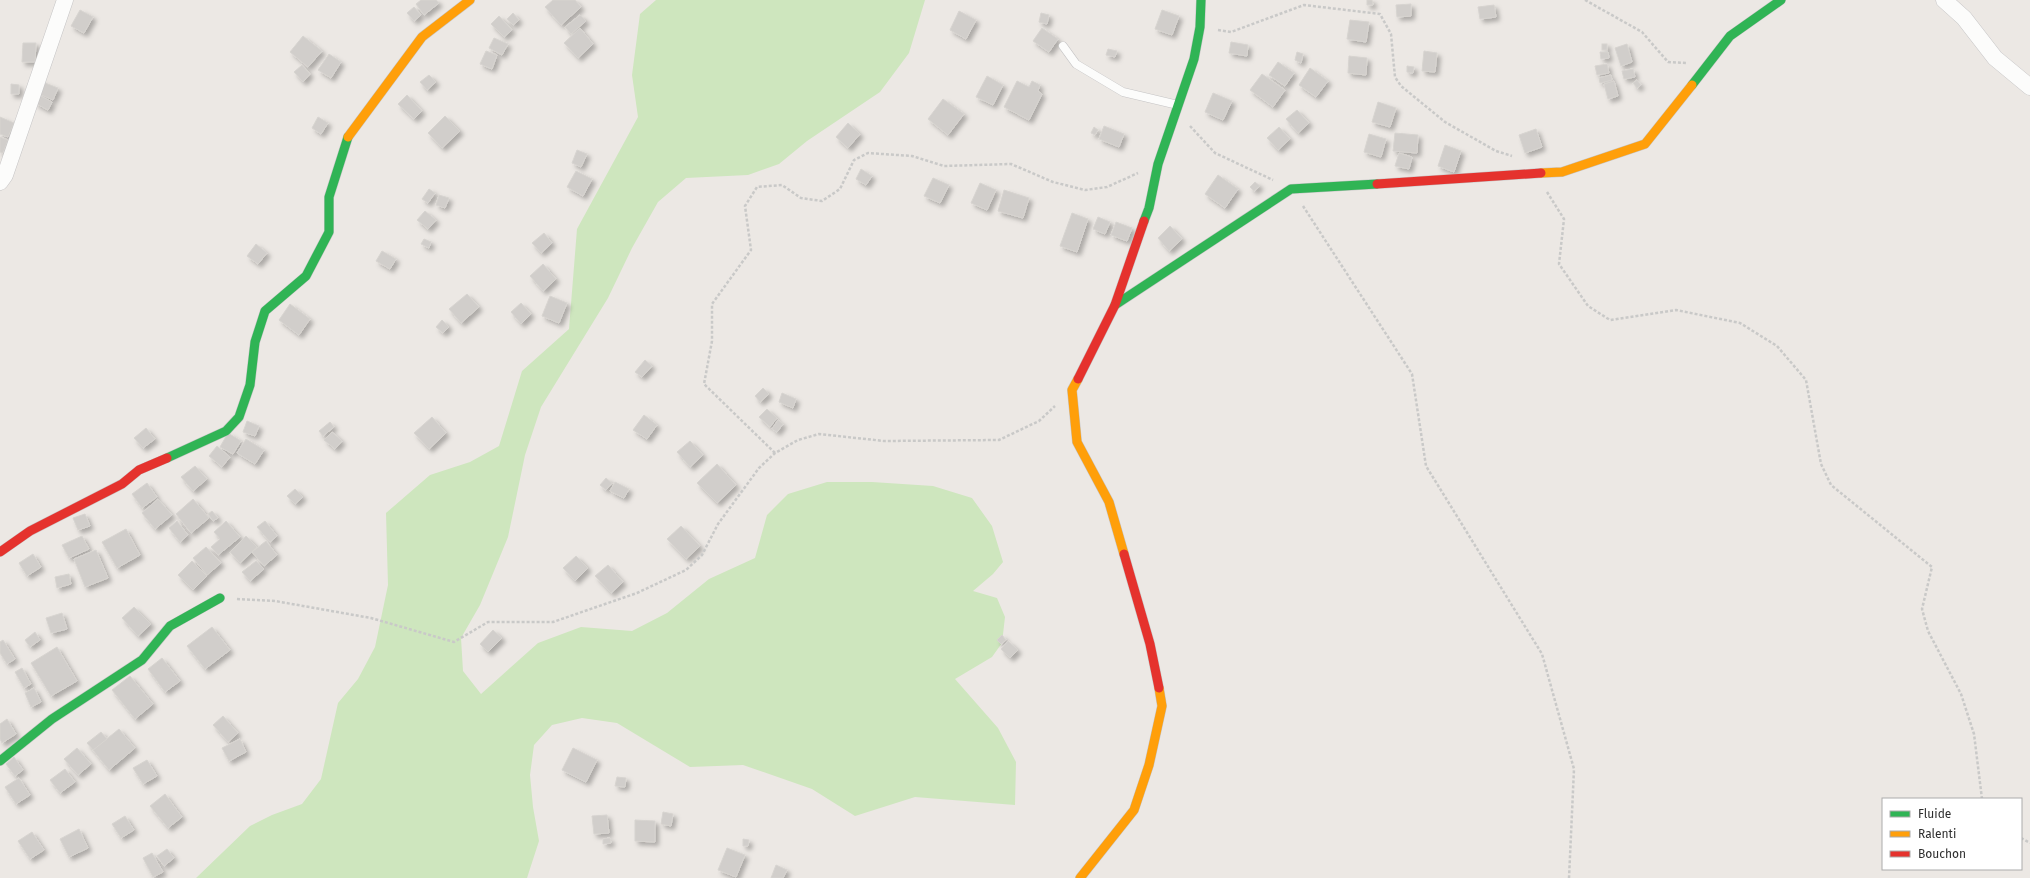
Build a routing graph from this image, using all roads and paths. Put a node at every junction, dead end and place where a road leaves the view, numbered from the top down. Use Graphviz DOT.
graph roads {
  1 [pos="65,0"];
  2 [pos="470,0"];
  3 [pos="1201,0"];
  4 [pos="1584,0"];
  5 [pos="1781,0"];
  6 [pos="1944,0"];
  7 [pos="1200,26"];
  8 [pos="1063,46"];
  9 [pos="1707,65"];
  10 [pos="2030,88"];
  11 [pos="1178,105"];
  12 [pos="1515,156"];
  13 [pos="1158,164"];
  14 [pos="1536,174"];
  15 [pos="0,182"];
  16 [pos="1291,189"];
  17 [pos="1116,305"];
  18 [pos="1072,390"];
  19 [pos="775,453"];
  20 [pos="0,552"];
  21 [pos="220,598"];
  22 [pos="0,761"];
  23 [pos="1982,798"];
  24 [pos="1080,878"];
  25 [pos="1568,878"];
  1 -- 15 [label="street"];
  2 -- 20 [label="street"];
  3 -- 7 [label="street"];
  4 -- 9 [label="path"];
  5 -- 9 [label="street"];
  6 -- 10 [label="street"];
  7 -- 11 [label="street"];
  7 -- 12 [label="path"];
  8 -- 11 [label="lane"];
  9 -- 14 [label="street"];
  11 -- 13 [label="street"];
  11 -- 16 [label="path"];
  13 -- 17 [label="street"];
  13 -- 19 [label="path"];
  14 -- 16 [label="street"];
  14 -- 23 [label="path"];
  16 -- 17 [label="street"];
  16 -- 25 [label="path"];
  17 -- 18 [label="street"];
  18 -- 19 [label="path"];
  18 -- 24 [label="street"];
  19 -- 21 [label="path"];
  21 -- 22 [label="street"];
}
